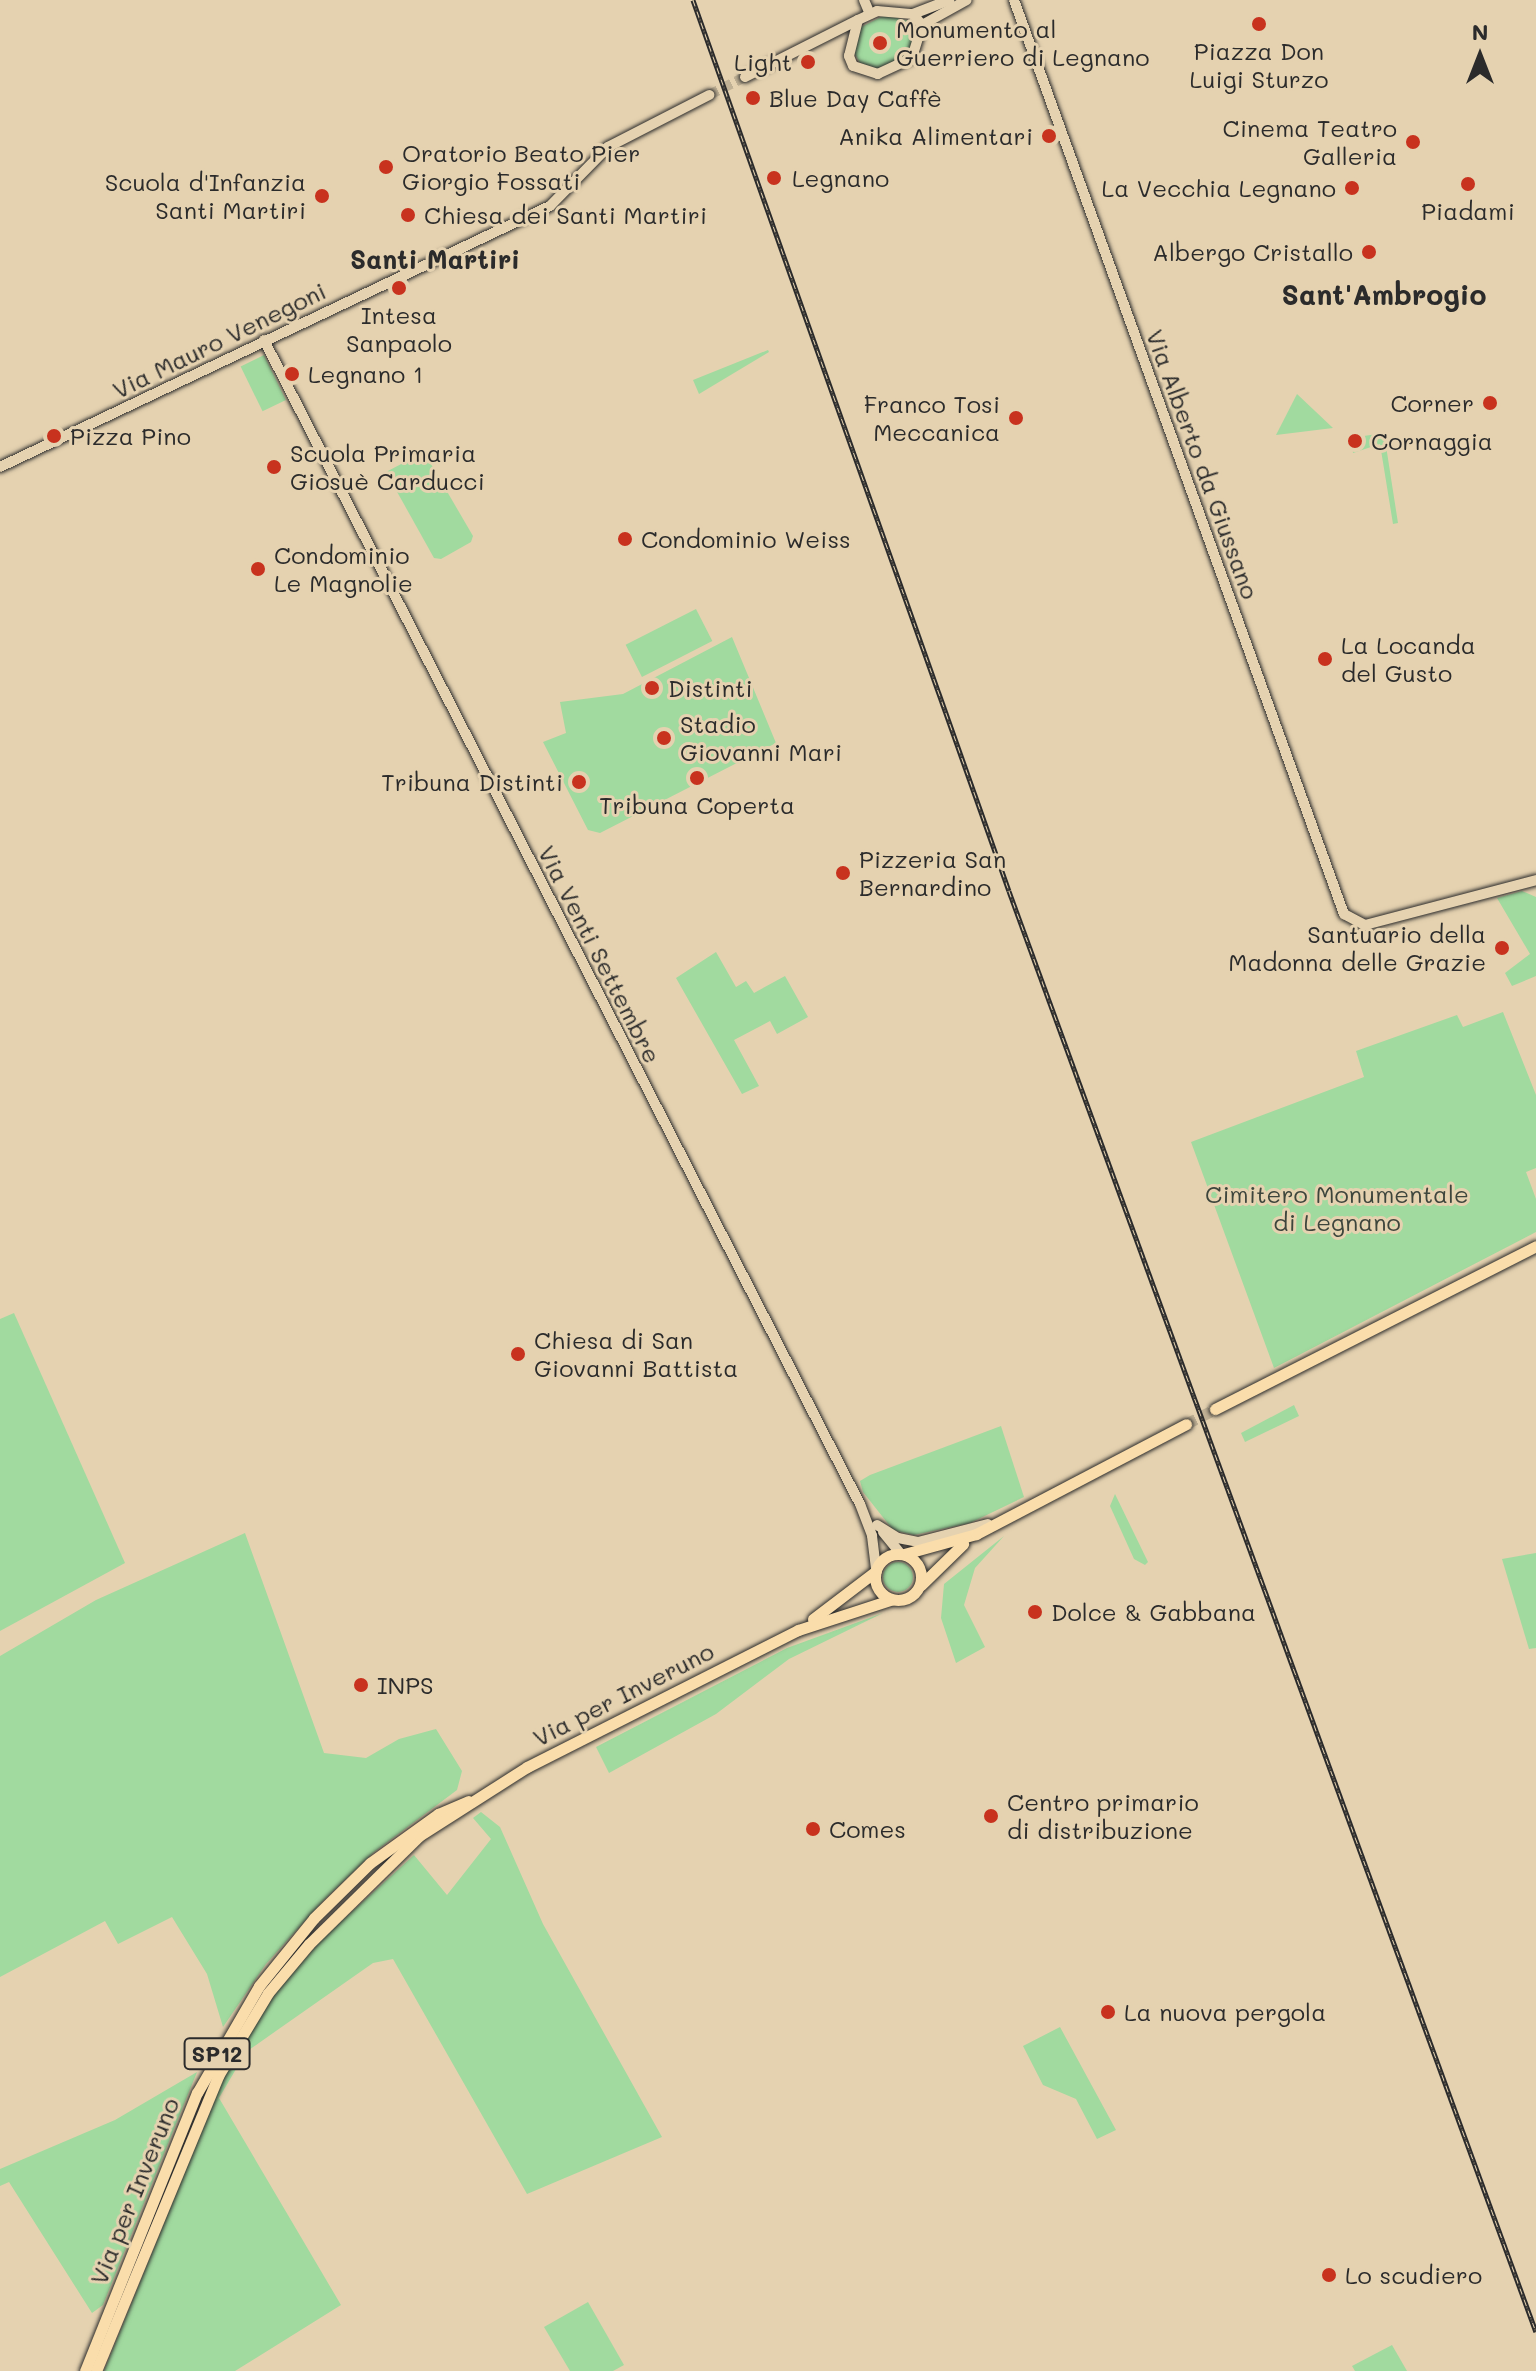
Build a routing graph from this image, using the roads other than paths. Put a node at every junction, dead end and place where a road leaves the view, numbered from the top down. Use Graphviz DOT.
graph roads {
  1 [pos="864,0"];
  2 [pos="949,0"];
  3 [pos="967,0"];
  4 [pos="1014,0"];
  5 [pos="869,12"];
  6 [pos="913,14"];
  7 [pos="858,20"];
  8 [pos="922,25"];
  9 [pos="819,39"];
  10 [pos="849,46"];
  11 [pos="745,77"];
  12 [pos="709,95"];
  13 [pos="264,340"];
  14 [pos="0,467"];
  15 [pos="1536,880"];
  16 [pos="1536,1246"];
  17 [pos="1215,1409"];
  18 [pos="1186,1424"];
  19 [pos="860,1504"];
  20 [pos="1002,1520"];
  21 [pos="877,1525"];
  22 [pos="976,1534"];
  23 [pos="901,1553"];
  24 [pos="876,1570"];
  25 [pos="921,1585"];
  26 [pos="890,1600"];
  27 [pos="798,1630"];
  28 [pos="469,1801"];
  29 [pos="85,2371"];
  30 [pos="96,2371"];
  1 -- 5 [label="street"];
  2 -- 6 [label="street"];
  3 -- 8 [label="street"];
  4 -- 15 [label="street, Via Alberto da Giussano"];
  5 -- 6 [label="street"];
  5 -- 7 [label="street"];
  6 -- 8 [label="street"];
  7 -- 9 [label="street"];
  7 -- 10 [label="street"];
  8 -- 10 [label="street"];
  9 -- 10 [label="street"];
  9 -- 11 [label="street"];
  12 -- 13 [label="street, Via Mauro Venegoni"];
  13 -- 14 [label="street, Via Mauro Venegoni"];
  13 -- 19 [label="street, Via Venti Settembre"];
  16 -- 17 [label="main road"];
  18 -- 20 [label="main road"];
  19 -- 21 [label="street, Via Venti Settembre"];
  19 -- 24 [label="street, Via Venti Settembre"];
  20 -- 21 [label="street"];
  20 -- 22 [label="main road"];
  21 -- 23 [label="street, Via Venti Settembre"];
  22 -- 23 [label="main road"];
  22 -- 25 [label="main road"];
  23 -- 24 [label="main road"];
  23 -- 25 [label="main road"];
  24 -- 26 [label="main road"];
  24 -- 27 [label="main road, Via per Inveruno / SP12"];
  25 -- 26 [label="main road"];
  26 -- 27 [label="main road, Via per Inveruno / SP12"];
  27 -- 28 [label="main road, Via per Inveruno / SP12"];
  28 -- 29 [label="main road, Via per Inveruno / SP12"];
  28 -- 30 [label="main road, Via per Inveruno / SP12"];
}
